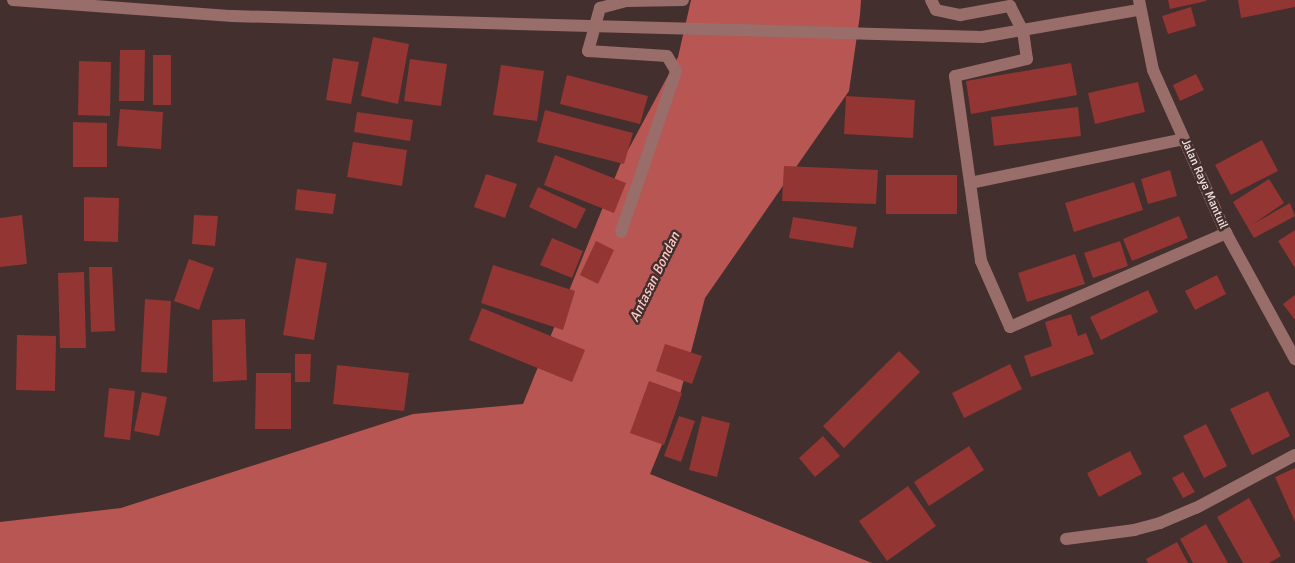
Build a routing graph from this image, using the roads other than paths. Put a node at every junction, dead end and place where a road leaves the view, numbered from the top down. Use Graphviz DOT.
graph roads {
  1 [pos="13,0"];
  2 [pos="683,0"];
  3 [pos="931,0"];
  4 [pos="1139,5"];
  5 [pos="597,26"];
  6 [pos="1023,31"];
  7 [pos="1184,139"];
  8 [pos="970,183"];
  9 [pos="621,232"];
  10 [pos="1226,233"];
  11 [pos="1295,358"];
  12 [pos="1295,454"];
  13 [pos="1066,539"];
  1 -- 5 [label="street"];
  2 -- 5 [label="street"];
  3 -- 6 [label="street"];
  4 -- 6 [label="street"];
  4 -- 7 [label="street, Jalan Raya Mantuil"];
  5 -- 6 [label="street"];
  5 -- 9 [label="street"];
  6 -- 8 [label="street"];
  7 -- 8 [label="street"];
  7 -- 10 [label="street, Jalan Raya Mantuil"];
  8 -- 10 [label="street"];
  10 -- 11 [label="street, Jalan Raya Mantuil"];
  12 -- 13 [label="street"];
}
